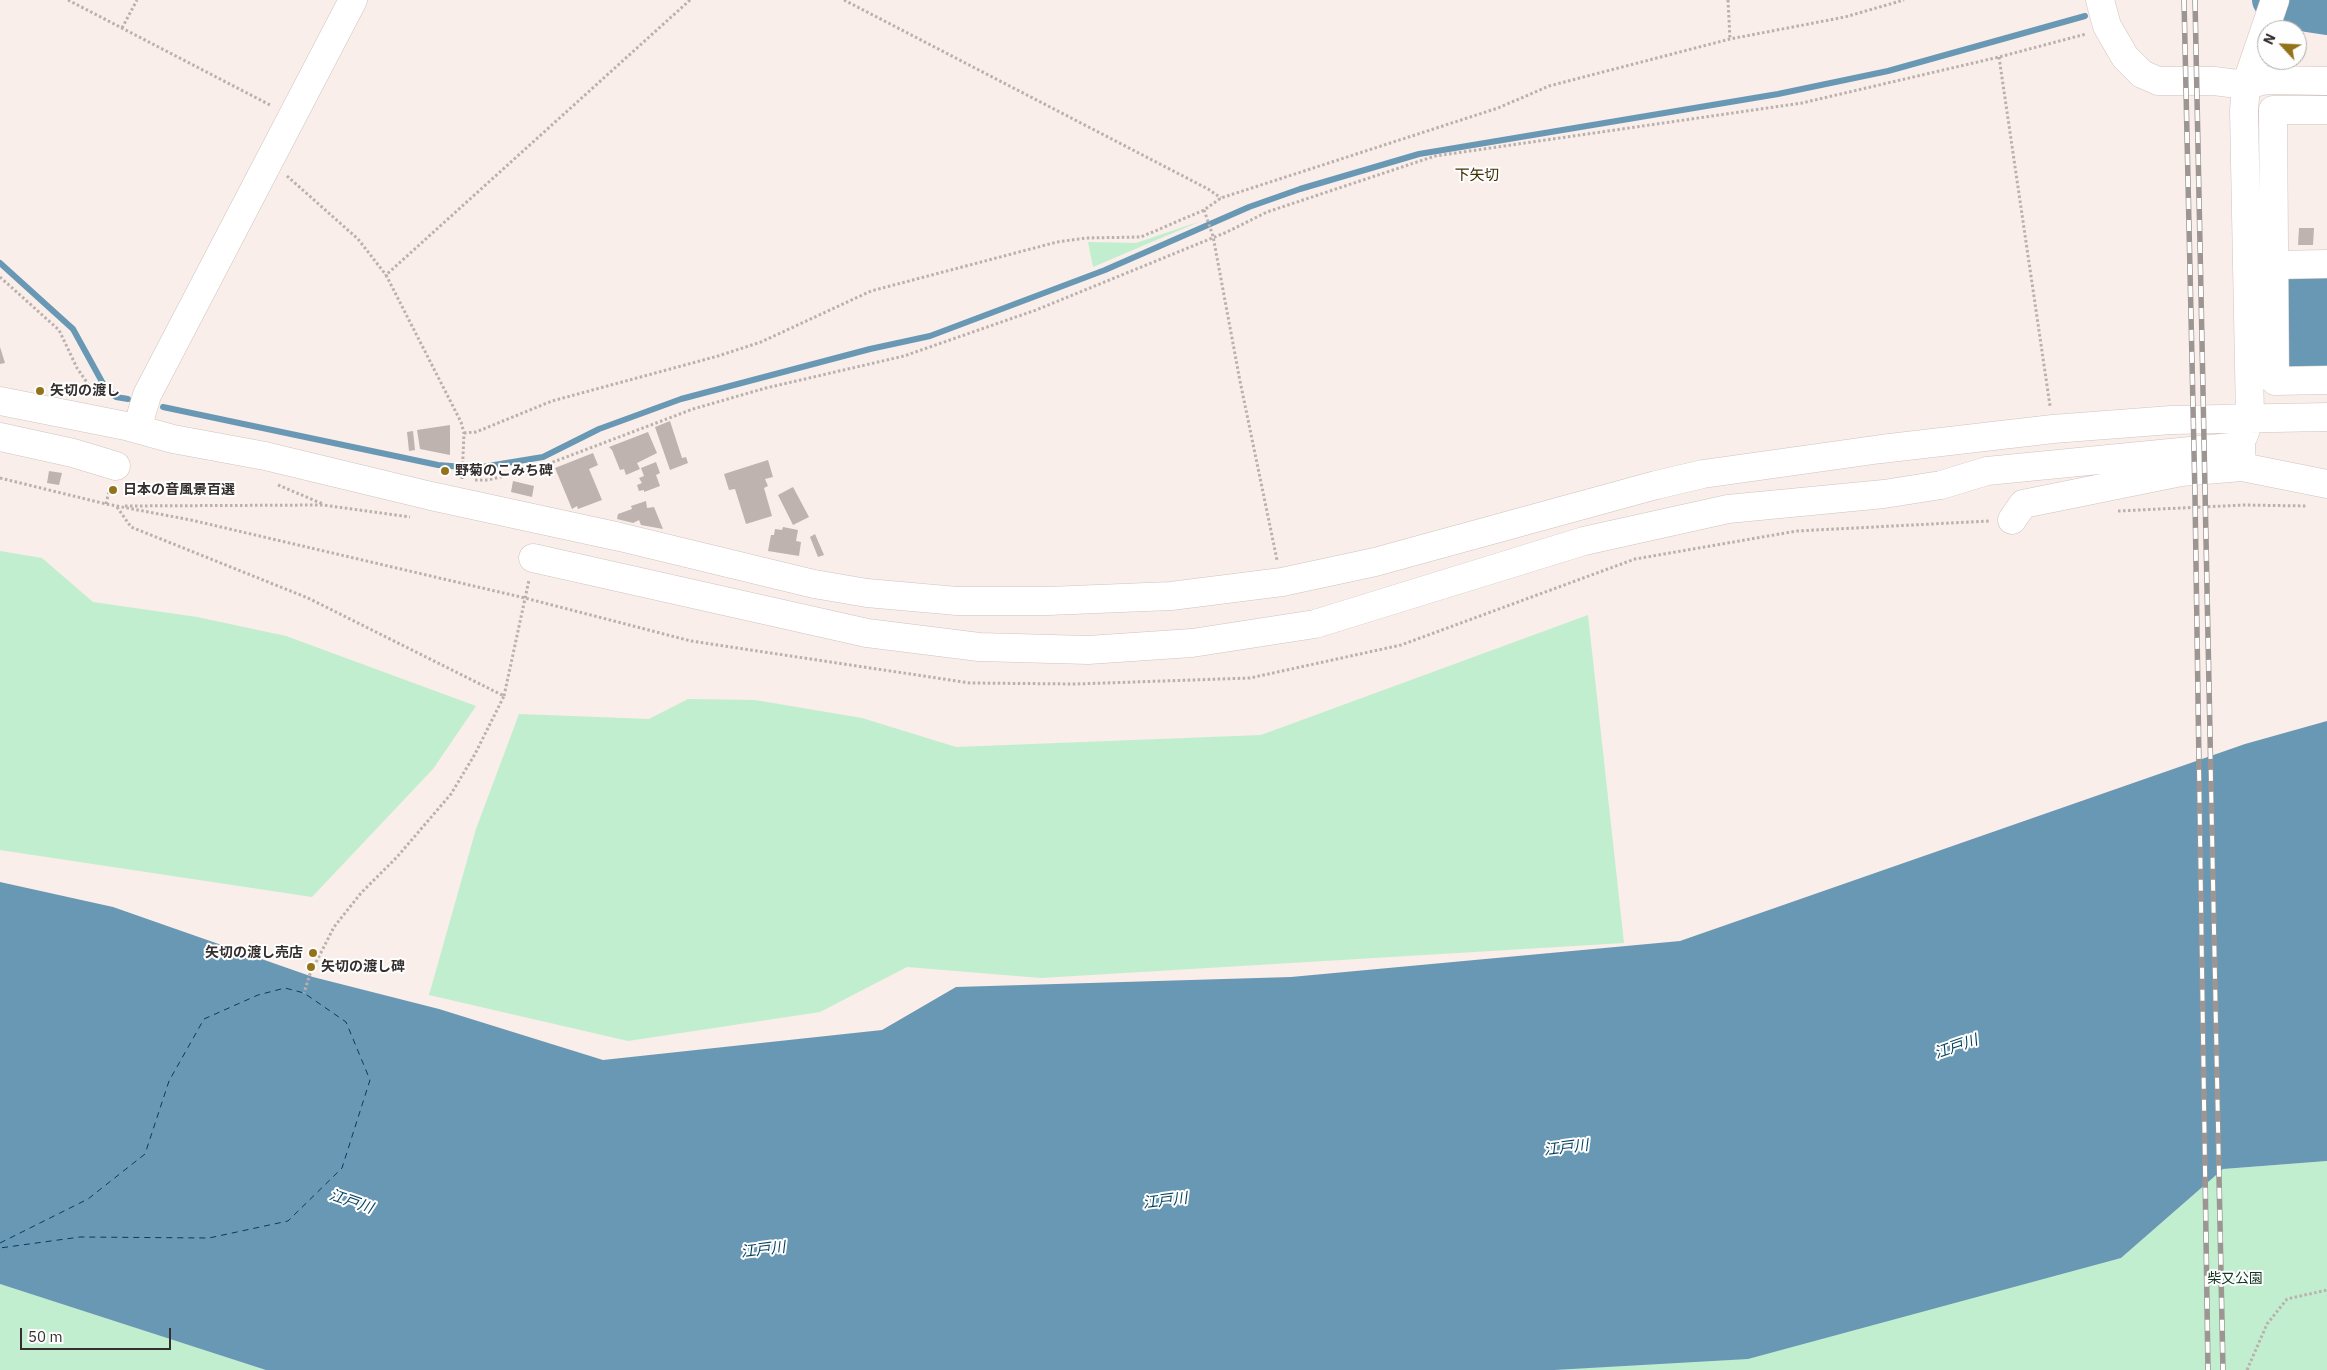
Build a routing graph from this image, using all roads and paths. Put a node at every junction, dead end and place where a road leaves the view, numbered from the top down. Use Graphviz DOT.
graph roads {
  1 [pos="68,0"];
  2 [pos="136,0"];
  3 [pos="353,0"];
  4 [pos="690,0"];
  5 [pos="844,0"];
  6 [pos="1728,0"];
  7 [pos="1904,0"];
  8 [pos="2100,0"];
  9 [pos="2275,0"];
  10 [pos="2107,26"];
  11 [pos="122,28"];
  12 [pos="1730,39"];
  13 [pos="1999,57"];
  14 [pos="2327,81"];
  15 [pos="2246,85"];
  16 [pos="2327,110"];
  17 [pos="293,116"];
  18 [pos="270,161"];
  19 [pos="1221,198"];
  20 [pos="1204,210"];
  21 [pos="1213,236"];
  22 [pos="2327,264"];
  23 [pos="2274,265"];
  24 [pos="386,274"];
  25 [pos="0,277"];
  26 [pos="2327,380"];
  27 [pos="0,402"];
  28 [pos="2327,417"];
  29 [pos="2250,418"];
  30 [pos="126,427"];
  31 [pos="2053,429"];
  32 [pos="464,433"];
  33 [pos="0,437"];
  34 [pos="2242,456"];
  35 [pos="116,466"];
  36 [pos="2327,484"];
  37 [pos="416,518"];
  38 [pos="2012,520"];
  39 [pos="534,558"];
  40 [pos="1282,582"];
  41 [pos="525,598"];
  42 [pos="504,696"];
  43 [pos="304,993"];
  44 [pos="2327,1290"];
  45 [pos="2247,1370"];
  1 -- 11 [label="path"];
  2 -- 11 [label="path"];
  3 -- 17 [label="street"];
  4 -- 24 [label="path"];
  5 -- 19 [label="path"];
  6 -- 12 [label="path"];
  7 -- 12 [label="path"];
  8 -- 10 [label="street"];
  9 -- 15 [label="street"];
  10 -- 13 [label="path"];
  10 -- 15 [label="street"];
  11 -- 17 [label="path"];
  12 -- 19 [label="path"];
  13 -- 21 [label="path"];
  13 -- 31 [label="path"];
  14 -- 15 [label="street"];
  15 -- 29 [label="street"];
  16 -- 23 [label="street"];
  17 -- 18 [label="street"];
  18 -- 24 [label="path"];
  18 -- 30 [label="street"];
  19 -- 20 [label="path"];
  20 -- 21 [label="path"];
  20 -- 32 [label="path"];
  21 -- 32 [label="path"];
  21 -- 40 [label="path"];
  22 -- 23 [label="street"];
  23 -- 26 [label="street"];
  24 -- 32 [label="path"];
  25 -- 30 [label="path"];
  27 -- 30 [label="street"];
  28 -- 29 [label="street"];
  29 -- 31 [label="street"];
  29 -- 34 [label="street"];
  30 -- 40 [label="street"];
  31 -- 40 [label="street"];
  33 -- 35 [label="street"];
  34 -- 36 [label="street"];
  34 -- 38 [label="street"];
  34 -- 39 [label="street"];
  37 -- 42 [label="path"];
  41 -- 42 [label="path"];
  42 -- 43 [label="path"];
  44 -- 45 [label="path"];
}
